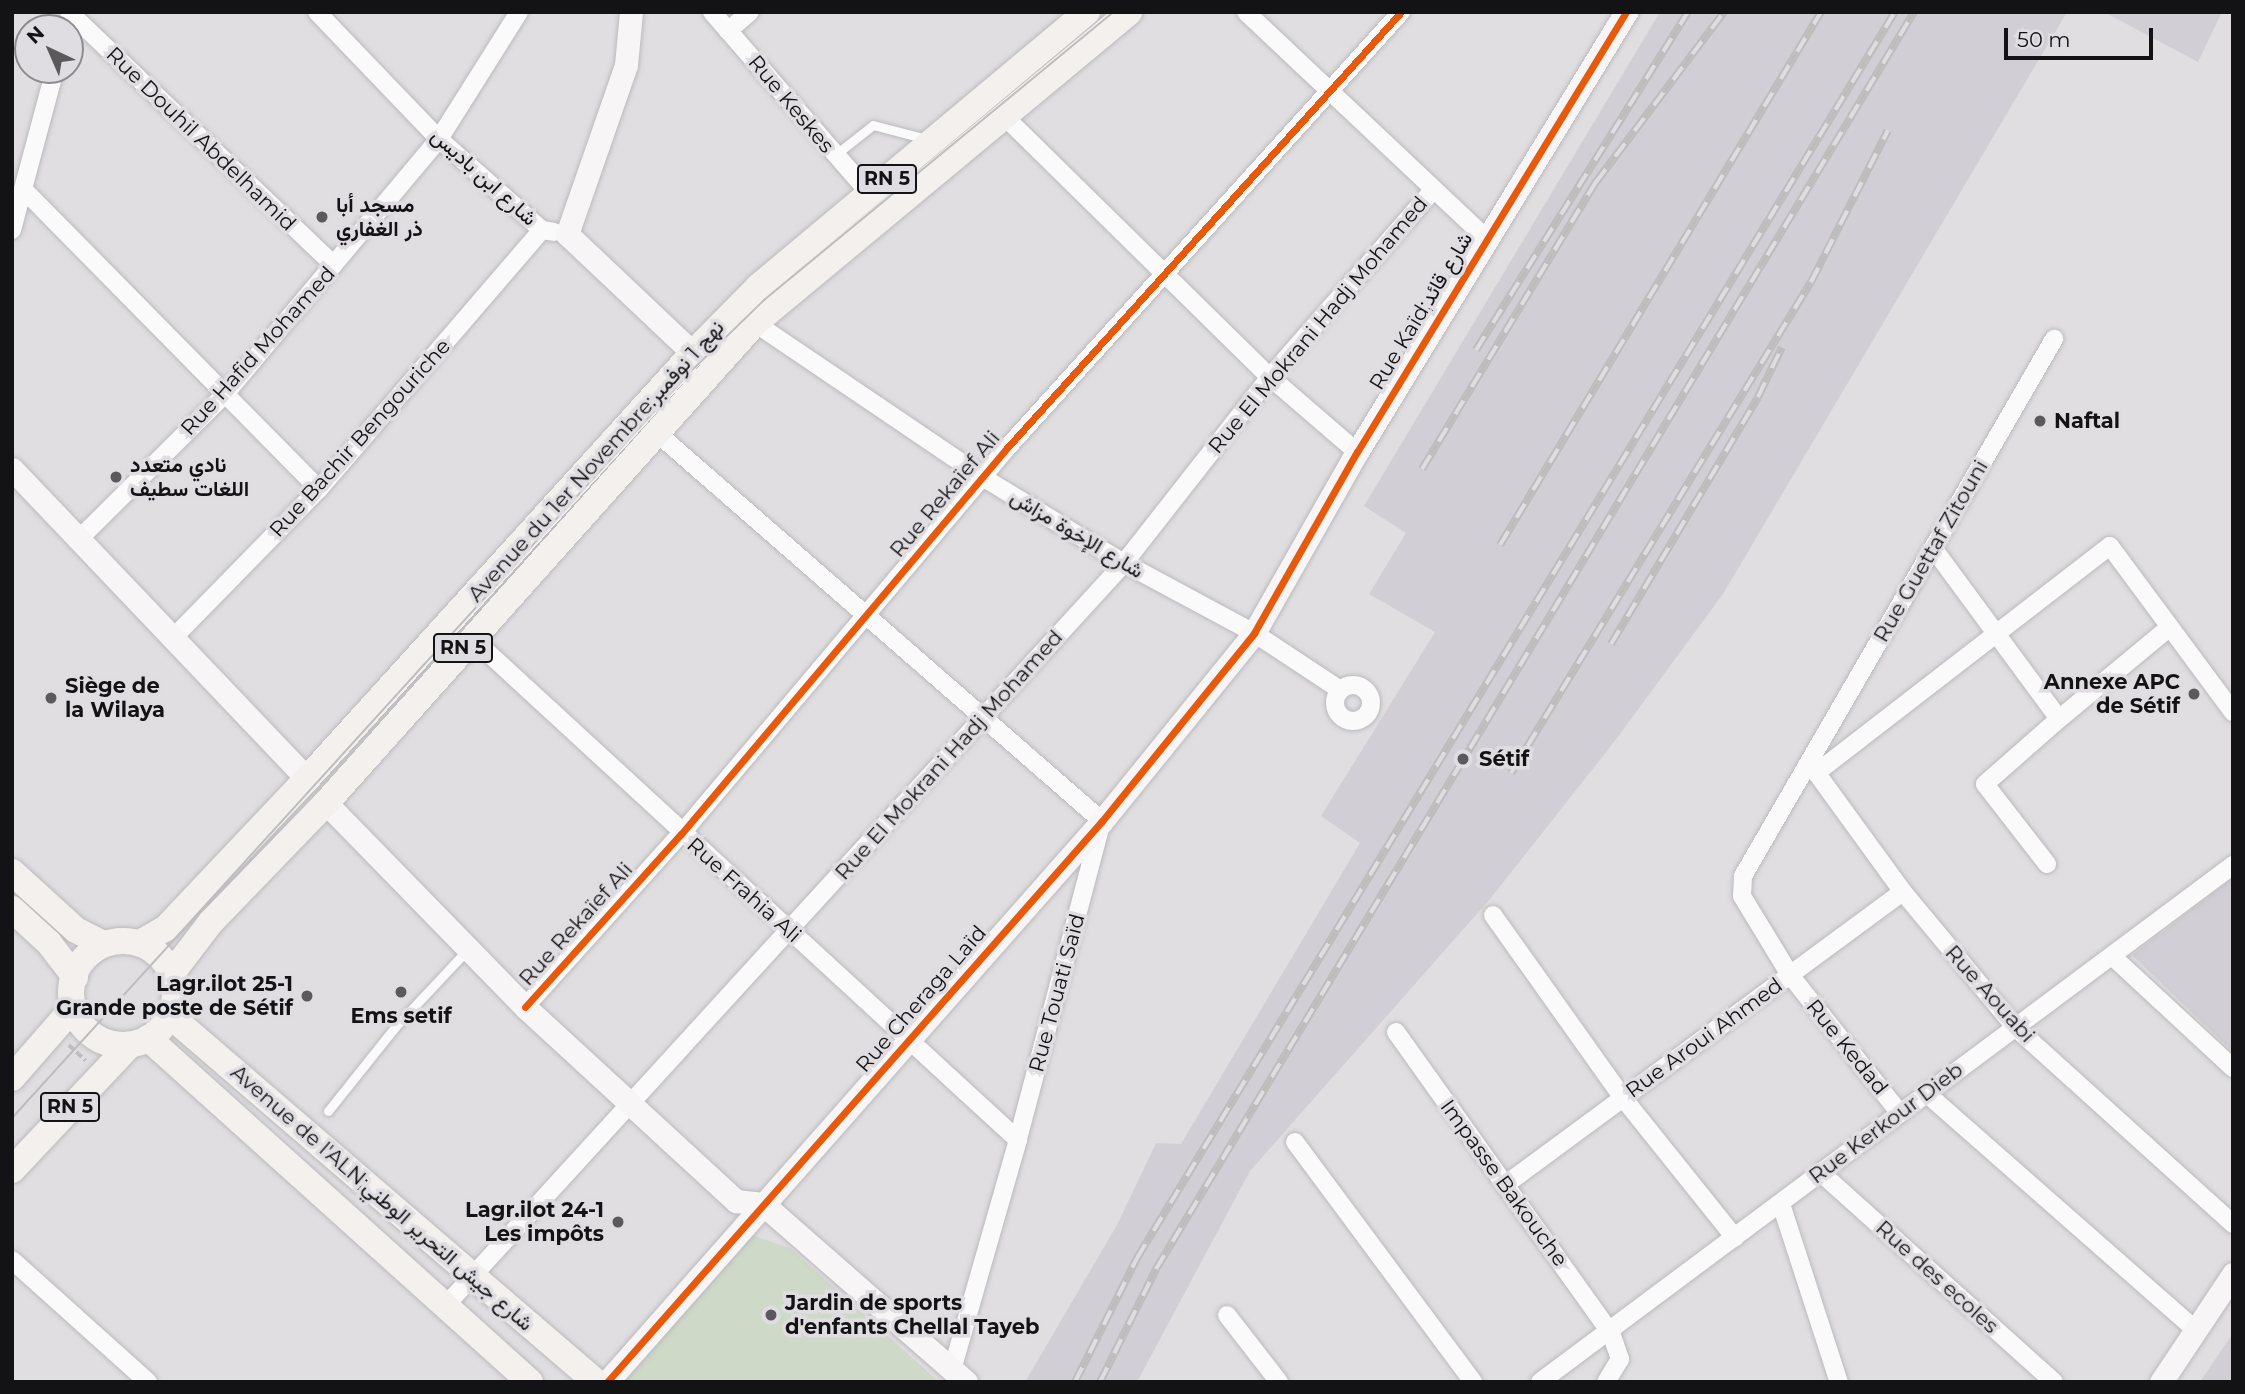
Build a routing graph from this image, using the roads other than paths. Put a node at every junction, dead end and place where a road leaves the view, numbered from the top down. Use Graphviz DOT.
graph roads {
  1 [pos="69,12"];
  2 [pos="317,12"];
  3 [pos="519,12"];
  4 [pos="631,12"];
  5 [pos="712,12"];
  6 [pos="750,12"];
  7 [pos="1087,12"];
  8 [pos="1129,12"];
  9 [pos="1247,12"];
  10 [pos="1401,12"];
  11 [pos="1626,12"];
  12 [pos="728,31"];
  13 [pos="52,84"];
  14 [pos="1330,90"];
  15 [pos="1003,116"];
  16 [pos="439,139"];
  17 [pos="932,140"];
  18 [pos="835,155"];
  19 [pos="1433,190"];
  20 [pos="26,192"];
  21 [pos="870,194"];
  22 [pos="12,230"];
  23 [pos="542,230"];
  24 [pos="567,234"];
  25 [pos="1486,239"];
  26 [pos="334,265"];
  27 [pos="1166,272"];
  28 [pos="728,317"];
  29 [pos="755,323"];
  30 [pos="2054,339"];
  31 [pos="693,352"];
  32 [pos="1270,377"];
  33 [pos="225,394"];
  34 [pos="657,433"];
  35 [pos="1357,452"];
  36 [pos="12,469"];
  37 [pos="984,478"];
  38 [pos="320,489"];
  39 [pos="78,540"];
  40 [pos="1933,548"];
  41 [pos="1124,563"];
  42 [pos="863,617"];
  43 [pos="2170,627"];
  44 [pos="1998,631"];
  45 [pos="1254,633"];
  46 [pos="472,638"];
  47 [pos="172,639"];
  48 [pos="1340,690"];
  49 [pos="2233,712"];
  50 [pos="982,718"];
  51 [pos="2059,719"];
  52 [pos="1813,769"];
  53 [pos="307,779"];
  54 [pos="326,803"];
  55 [pos="1102,821"];
  56 [pos="681,834"];
  57 [pos="2047,864"];
  58 [pos="2233,864"];
  59 [pos="12,872"];
  60 [pos="1903,892"];
  61 [pos="12,909"];
  62 [pos="1493,915"];
  63 [pos="789,930"];
  64 [pos="140,943"];
  65 [pos="104,944"];
  66 [pos="468,948"];
  67 [pos="2112,956"];
  68 [pos="172,973"];
  69 [pos="1790,975"];
  70 [pos="75,977"];
  71 [pos="525,1007"];
  72 [pos="73,1008"];
  73 [pos="172,1010"];
  74 [pos="2015,1027"];
  75 [pos="1396,1032"];
  76 [pos="910,1039"];
  77 [pos="139,1041"];
  78 [pos="2233,1068"];
  79 [pos="12,1078"];
  80 [pos="1926,1093"];
  81 [pos="1623,1098"];
  82 [pos="634,1103"];
  83 [pos="328,1111"];
  84 [pos="1899,1112"];
  85 [pos="1018,1140"];
  86 [pos="1295,1142"];
  87 [pos="12,1170"];
  88 [pos="1820,1172"];
  89 [pos="1505,1185"];
  90 [pos="763,1204"];
  91 [pos="1781,1204"];
  92 [pos="2233,1224"];
  93 [pos="1735,1238"];
  94 [pos="12,1260"];
  95 [pos="2233,1274"];
  96 [pos="470,1277"];
  97 [pos="447,1304"];
  98 [pos="1227,1315"];
  99 [pos="2196,1331"];
  100 [pos="1611,1333"];
  101 [pos="959,1376"];
  102 [pos="1615,1379"];
  103 [pos="148,1382"];
  104 [pos="530,1382"];
  105 [pos="596,1382"];
  106 [pos="607,1382"];
  107 [pos="1279,1382"];
  108 [pos="1473,1382"];
  109 [pos="1540,1382"];
  110 [pos="1839,1382"];
  111 [pos="2054,1382"];
  112 [pos="2161,1382"];
  1 -- 26 [label="street, Rue Douhil Abdelhamid"];
  2 -- 16 [label="street, شارع ابن باديس"];
  3 -- 16 [label="street, Rue Hafid Mohamed"];
  4 -- 24 [label="street"];
  5 -- 12 [label="street, Rue Keskes"];
  6 -- 12 [label="street"];
  7 -- 17 [label="main road, Avenue du 1er Novembre;نهج 1 نوفمبر / RN 5"];
  8 -- 15 [label="main road, RN 5"];
  9 -- 14 [label="street"];
  10 -- 14 [label="street, Rue Rekaïef Ali"];
  11 -- 25 [label="street, Rue Kaïd;شارع قائد"];
  12 -- 18 [label="street, Rue Keskes"];
  13 -- 20 [label="street"];
  14 -- 19 [label="street"];
  14 -- 27 [label="street, Rue Rekaïef Ali"];
  15 -- 27 [label="street"];
  15 -- 29 [label="main road, RN 5"];
  16 -- 23 [label="street, شارع ابن باديس"];
  16 -- 26 [label="street, Rue Hafid Mohamed"];
  17 -- 18 [label="lane"];
  17 -- 21 [label="main road, Avenue du 1er Novembre;نهج 1 نوفمبر / RN 5"];
  18 -- 21 [label="street, Rue Keskes"];
  19 -- 25 [label="street"];
  19 -- 32 [label="street, Rue El Mokrani Hadj Mohamed"];
  20 -- 22 [label="street"];
  20 -- 33 [label="street"];
  21 -- 28 [label="main road, Avenue du 1er Novembre;نهج 1 نوفمبر / RN 5"];
  23 -- 24 [label="street, شارع ابن باديس"];
  23 -- 38 [label="street, Rue Bachir Bengouriche"];
  24 -- 31 [label="street"];
  25 -- 35 [label="street, Rue Kaïd;شارع قائد"];
  26 -- 33 [label="street, Rue Hafid Mohamed"];
  27 -- 32 [label="street"];
  27 -- 37 [label="street, Rue Rekaïef Ali"];
  28 -- 29 [label="street, شارع الإخوة مزاش"];
  28 -- 31 [label="main road, Avenue du 1er Novembre;نهج 1 نوفمبر / RN 5"];
  29 -- 34 [label="main road, Avenue du 1er Novembre;نهج 1 نوفمبر / RN 5"];
  29 -- 37 [label="street, شارع الإخوة مزاش"];
  30 -- 40 [label="street, Rue Guettaf Zitouni"];
  31 -- 53 [label="main road, Avenue du 1er Novembre;نهج 1 نوفمبر / RN 5"];
  32 -- 35 [label="street"];
  32 -- 41 [label="street, Rue El Mokrani Hadj Mohamed"];
  33 -- 38 [label="street"];
  33 -- 39 [label="street, Rue Hafid Mohamed"];
  34 -- 42 [label="street"];
  34 -- 46 [label="main road, Avenue du 1er Novembre;نهج 1 نوفمبر / RN 5"];
  35 -- 45 [label="street, Rue Kaïd;شارع قائد"];
  36 -- 39 [label="street"];
  37 -- 41 [label="street, شارع الإخوة مزاش"];
  37 -- 42 [label="street, Rue Rekaïef Ali"];
  38 -- 47 [label="street, Rue Bachir Bengouriche"];
  39 -- 47 [label="street"];
  40 -- 44 [label="street"];
  40 -- 52 [label="street, Rue Guettaf Zitouni"];
  41 -- 45 [label="street, شارع الإخوة مزاش"];
  41 -- 50 [label="street, Rue El Mokrani Hadj Mohamed"];
  42 -- 50 [label="street"];
  42 -- 56 [label="street, Rue Rekaïef Ali"];
  43 -- 44 [label="street"];
  43 -- 49 [label="street"];
  43 -- 51 [label="street"];
  44 -- 51 [label="street"];
  44 -- 52 [label="street"];
  45 -- 48 [label="street, شارع الإخوة مزاش"];
  45 -- 55 [label="street, Rue Cheraga Laïd"];
  46 -- 54 [label="main road, Avenue du 1er Novembre;نهج 1 نوفمبر / RN 5"];
  46 -- 56 [label="street, Rue Frahia Ali"];
  47 -- 53 [label="street"];
  50 -- 55 [label="street"];
  50 -- 63 [label="street, Rue El Mokrani Hadj Mohamed"];
  51 -- 57 [label="street"];
  52 -- 60 [label="street, Rue Aouabi"];
  52 -- 69 [label="street, Rue Kedad"];
  53 -- 64 [label="main road, Avenue du 1er Novembre;نهج 1 نوفمبر / RN 5"];
  54 -- 66 [label="street"];
  54 -- 68 [label="main road, Avenue du 1er Novembre;نهج 1 نوفمبر / RN 5"];
  55 -- 76 [label="street, Rue Cheraga Laïd"];
  55 -- 85 [label="street, Rue Touati Saïd"];
  56 -- 63 [label="street, Rue Frahia Ali"];
  56 -- 71 [label="street, Rue Rekaïef Ali"];
  58 -- 67 [label="street, Rue Kerkour Dieb"];
  59 -- 65 [label="main road"];
  60 -- 69 [label="street, Rue Aroui Ahmed"];
  60 -- 74 [label="street, Rue Aouabi"];
  61 -- 70 [label="main road"];
  62 -- 81 [label="street"];
  63 -- 76 [label="street, Rue Frahia Ali"];
  63 -- 82 [label="street, Rue El Mokrani Hadj Mohamed"];
  64 -- 65 [label="main road"];
  64 -- 68 [label="main road"];
  65 -- 70 [label="main road"];
  66 -- 71 [label="street"];
  66 -- 83 [label="lane"];
  67 -- 74 [label="street, Rue Kerkour Dieb"];
  67 -- 78 [label="street"];
  68 -- 73 [label="main road"];
  69 -- 81 [label="street, Rue Aroui Ahmed"];
  69 -- 84 [label="street, Rue Kedad"];
  70 -- 72 [label="main road"];
  71 -- 82 [label="street"];
  72 -- 77 [label="main road"];
  72 -- 79 [label="main road, RN 5"];
  73 -- 77 [label="main road"];
  73 -- 96 [label="main road, Avenue de l'ALN;شارع جيش التحرير الوطني"];
  74 -- 80 [label="street, Rue Kerkour Dieb"];
  74 -- 92 [label="street, Rue Aouabi"];
  75 -- 89 [label="street, Impasse Bakouche"];
  76 -- 85 [label="street, Rue Frahia Ali"];
  76 -- 90 [label="street, Rue Cheraga Laïd"];
  77 -- 87 [label="main road, RN 5"];
  77 -- 97 [label="main road, Avenue de l'ALN;شارع جيش التحرير الوطني"];
  80 -- 84 [label="street, Rue Kerkour Dieb"];
  80 -- 99 [label="street"];
  81 -- 89 [label="street, Rue Aroui Ahmed"];
  81 -- 93 [label="street"];
  82 -- 90 [label="street"];
  82 -- 96 [label="street, Rue El Mokrani Hadj Mohamed"];
  84 -- 88 [label="street, Rue Kerkour Dieb"];
  85 -- 101 [label="street, Rue Touati Saïd"];
  86 -- 108 [label="street"];
  88 -- 91 [label="street, Rue Kerkour Dieb"];
  88 -- 111 [label="street, Rue des ecoles"];
  89 -- 100 [label="street, Impasse Bakouche"];
  90 -- 101 [label="street"];
  90 -- 106 [label="street, Rue Cheraga Laïd"];
  91 -- 93 [label="street, Rue Kerkour Dieb"];
  91 -- 110 [label="street"];
  93 -- 100 [label="street, Rue Kerkour Dieb"];
  94 -- 103 [label="street"];
  95 -- 99 [label="street"];
  96 -- 97 [label="street, Rue El Mokrani Hadj Mohamed"];
  96 -- 105 [label="main road, Avenue de l'ALN;شارع جيش التحرير الوطني"];
  97 -- 104 [label="main road, Avenue de l'ALN;شارع جيش التحرير الوطني"];
  98 -- 107 [label="street"];
  99 -- 112 [label="street"];
  100 -- 102 [label="street"];
  100 -- 109 [label="street, Rue Kerkour Dieb"];
}
